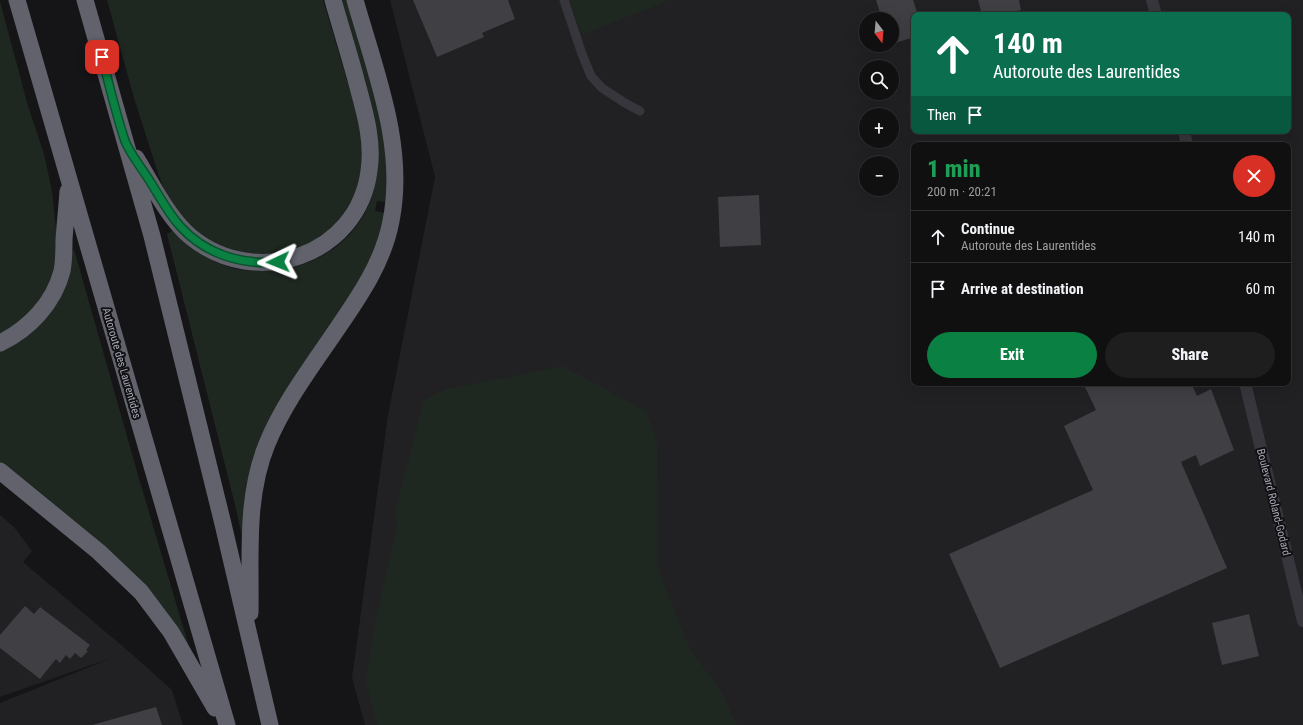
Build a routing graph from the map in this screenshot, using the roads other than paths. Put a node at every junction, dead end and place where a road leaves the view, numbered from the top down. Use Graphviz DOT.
graph roads {
  1 [pos="17,0"];
  2 [pos="86,0"];
  3 [pos="333,0"];
  4 [pos="355,0"];
  5 [pos="564,0"];
  6 [pos="1152,0"];
  7 [pos="1155,12"];
  8 [pos="640,111"];
  9 [pos="126,143"];
  10 [pos="69,179"];
  11 [pos="0,344"];
  12 [pos="1246,386"];
  13 [pos="0,471"];
  14 [pos="1303,621"];
  15 [pos="250,644"];
  16 [pos="226,725"];
  17 [pos="270,725"];
  1 -- 10 [label="highway, Autoroute des Laurentides"];
  2 -- 9 [label="highway"];
  3 -- 9 [label="highway"];
  4 -- 15 [label="highway"];
  5 -- 8 [label="street"];
  6 -- 7 [label="street"];
  9 -- 15 [label="highway"];
  10 -- 11 [label="highway"];
  10 -- 16 [label="highway, Autoroute des Laurentides"];
  12 -- 14 [label="street, Boulevard Roland-Godard"];
  13 -- 16 [label="highway"];
  15 -- 17 [label="highway"];
}
